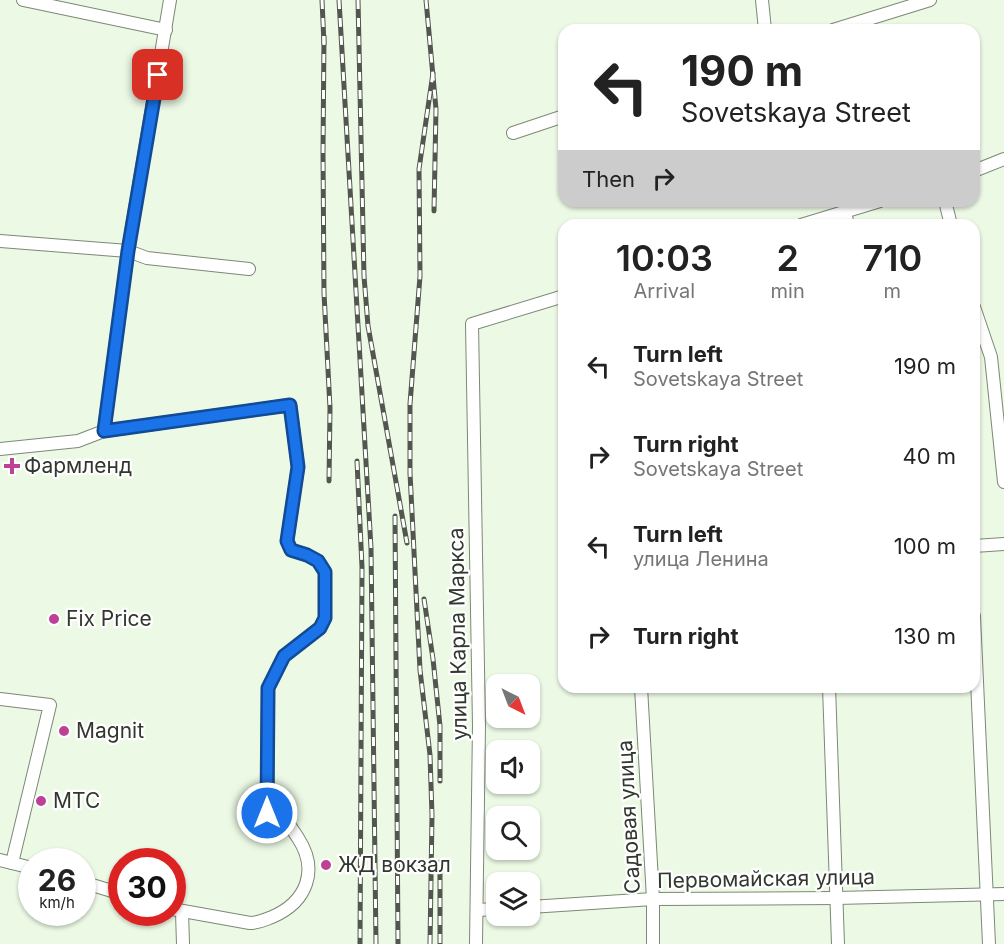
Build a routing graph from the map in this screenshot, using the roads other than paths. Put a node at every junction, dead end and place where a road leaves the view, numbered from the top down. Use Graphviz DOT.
graph roads {
  1 [pos="23,0"];
  2 [pos="170,0"];
  3 [pos="762,0"];
  4 [pos="930,0"];
  5 [pos="911,3"];
  6 [pos="764,24"];
  7 [pos="850,24"];
  8 [pos="166,30"];
  9 [pos="558,118"];
  10 [pos="513,133"];
  11 [pos="1004,159"];
  12 [pos="980,169"];
  13 [pos="861,207"];
  14 [pos="845,212"];
  15 [pos="821,219"];
  16 [pos="847,219"];
  17 [pos="0,242"];
  18 [pos="128,251"];
  19 [pos="249,268"];
  20 [pos="558,298"];
  21 [pos="980,325"];
  22 [pos="104,431"];
  23 [pos="0,448"];
  24 [pos="1004,482"];
  25 [pos="1004,544"];
  26 [pos="980,546"];
  27 [pos="641,693"];
  28 [pos="829,693"];
  29 [pos="978,693"];
  30 [pos="0,699"];
  31 [pos="6,861"];
  32 [pos="987,894"];
  33 [pos="1004,894"];
  34 [pos="836,898"];
  35 [pos="653,899"];
  36 [pos="540,906"];
  37 [pos="477,910"];
  38 [pos="486,910"];
  39 [pos="186,912"];
  40 [pos="180,926"];
  41 [pos="183,944"];
  42 [pos="476,944"];
  43 [pos="653,944"];
  44 [pos="838,944"];
  45 [pos="989,944"];
  1 -- 8 [label="street"];
  2 -- 8 [label="street"];
  3 -- 6 [label="street"];
  4 -- 5 [label="street"];
  5 -- 7 [label="street"];
  8 -- 18 [label="street"];
  9 -- 10 [label="street"];
  11 -- 12 [label="street"];
  13 -- 14 [label="street"];
  14 -- 15 [label="street"];
  14 -- 16 [label="street"];
  17 -- 18 [label="street"];
  18 -- 19 [label="street"];
  18 -- 22 [label="street"];
  20 -- 37 [label="street, улица Карла Маркса"];
  21 -- 24 [label="street"];
  22 -- 23 [label="street"];
  22 -- 39 [label="street"];
  25 -- 26 [label="street"];
  27 -- 35 [label="street, Садовая улица"];
  28 -- 34 [label="street"];
  29 -- 32 [label="street"];
  30 -- 31 [label="street"];
  32 -- 33 [label="street, Первомайская улица"];
  32 -- 34 [label="street, Первомайская улица"];
  32 -- 45 [label="street"];
  34 -- 35 [label="street, Первомайская улица"];
  34 -- 44 [label="street"];
  35 -- 36 [label="street, Первомайская улица"];
  35 -- 43 [label="street, Садовая улица"];
  37 -- 38 [label="street"];
  37 -- 42 [label="street, улица Карла Маркса"];
  40 -- 41 [label="street"];
}
